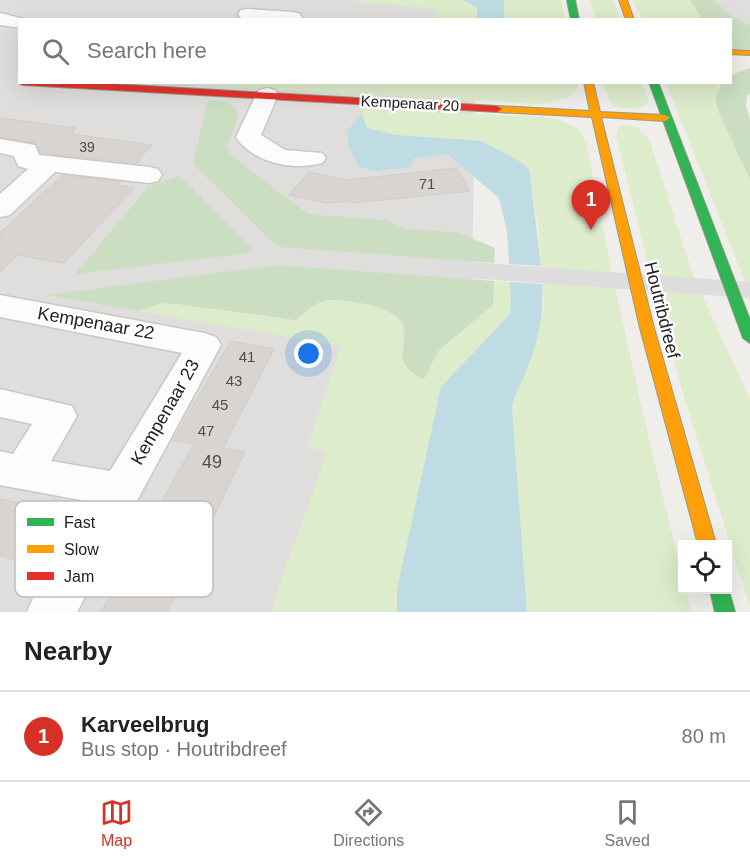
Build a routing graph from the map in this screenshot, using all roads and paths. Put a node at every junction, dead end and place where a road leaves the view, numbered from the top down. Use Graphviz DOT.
graph roads {
  1 [pos="263,0"];
  2 [pos="571,0"];
  3 [pos="623,0"];
  4 [pos="244,17"];
  5 [pos="293,18"];
  6 [pos="575,18"];
  7 [pos="629,18"];
  8 [pos="732,52"];
  9 [pos="750,53"];
  10 [pos="87,84"];
  11 [pos="588,84"];
  12 [pos="654,84"];
  13 [pos="157,86"];
  14 [pos="267,95"];
  15 [pos="594,114"];
  16 [pos="665,118"];
  17 [pos="0,146"];
  18 [pos="313,158"];
  19 [pos="22,173"];
  20 [pos="150,175"];
  21 [pos="0,209"];
  22 [pos="0,306"];
  23 [pos="750,338"];
  24 [pos="193,341"];
  25 [pos="0,403"];
  26 [pos="12,470"];
  27 [pos="120,491"];
  28 [pos="114,501"];
  29 [pos="705,540"];
  30 [pos="720,594"];
  31 [pos="60,597"];
  32 [pos="51,612"];
  33 [pos="725,612"];
  1 -- 4 [label="street"];
  2 -- 6 [label="main road"];
  3 -- 7 [label="main road"];
  4 -- 5 [label="street"];
  8 -- 9 [label="main road"];
  10 -- 13 [label="main road, Kempenaar 20"];
  11 -- 15 [label="main road, Houtribdreef"];
  12 -- 16 [label="main road"];
  13 -- 14 [label="main road, Kempenaar 20"];
  14 -- 15 [label="main road, Kempenaar 20"];
  14 -- 18 [label="street"];
  15 -- 16 [label="main road, Kempenaar 20"];
  15 -- 29 [label="main road, Houtribdreef"];
  16 -- 23 [label="main road"];
  17 -- 19 [label="street"];
  19 -- 20 [label="street"];
  19 -- 21 [label="street"];
  22 -- 24 [label="street, Kempenaar 22"];
  24 -- 27 [label="street, Kempenaar 23"];
  25 -- 26 [label="street"];
  26 -- 27 [label="street"];
  27 -- 28 [label="street, Kempenaar 23"];
  30 -- 33 [label="main road"];
  31 -- 32 [label="street, Kempenaar 23"];
}
